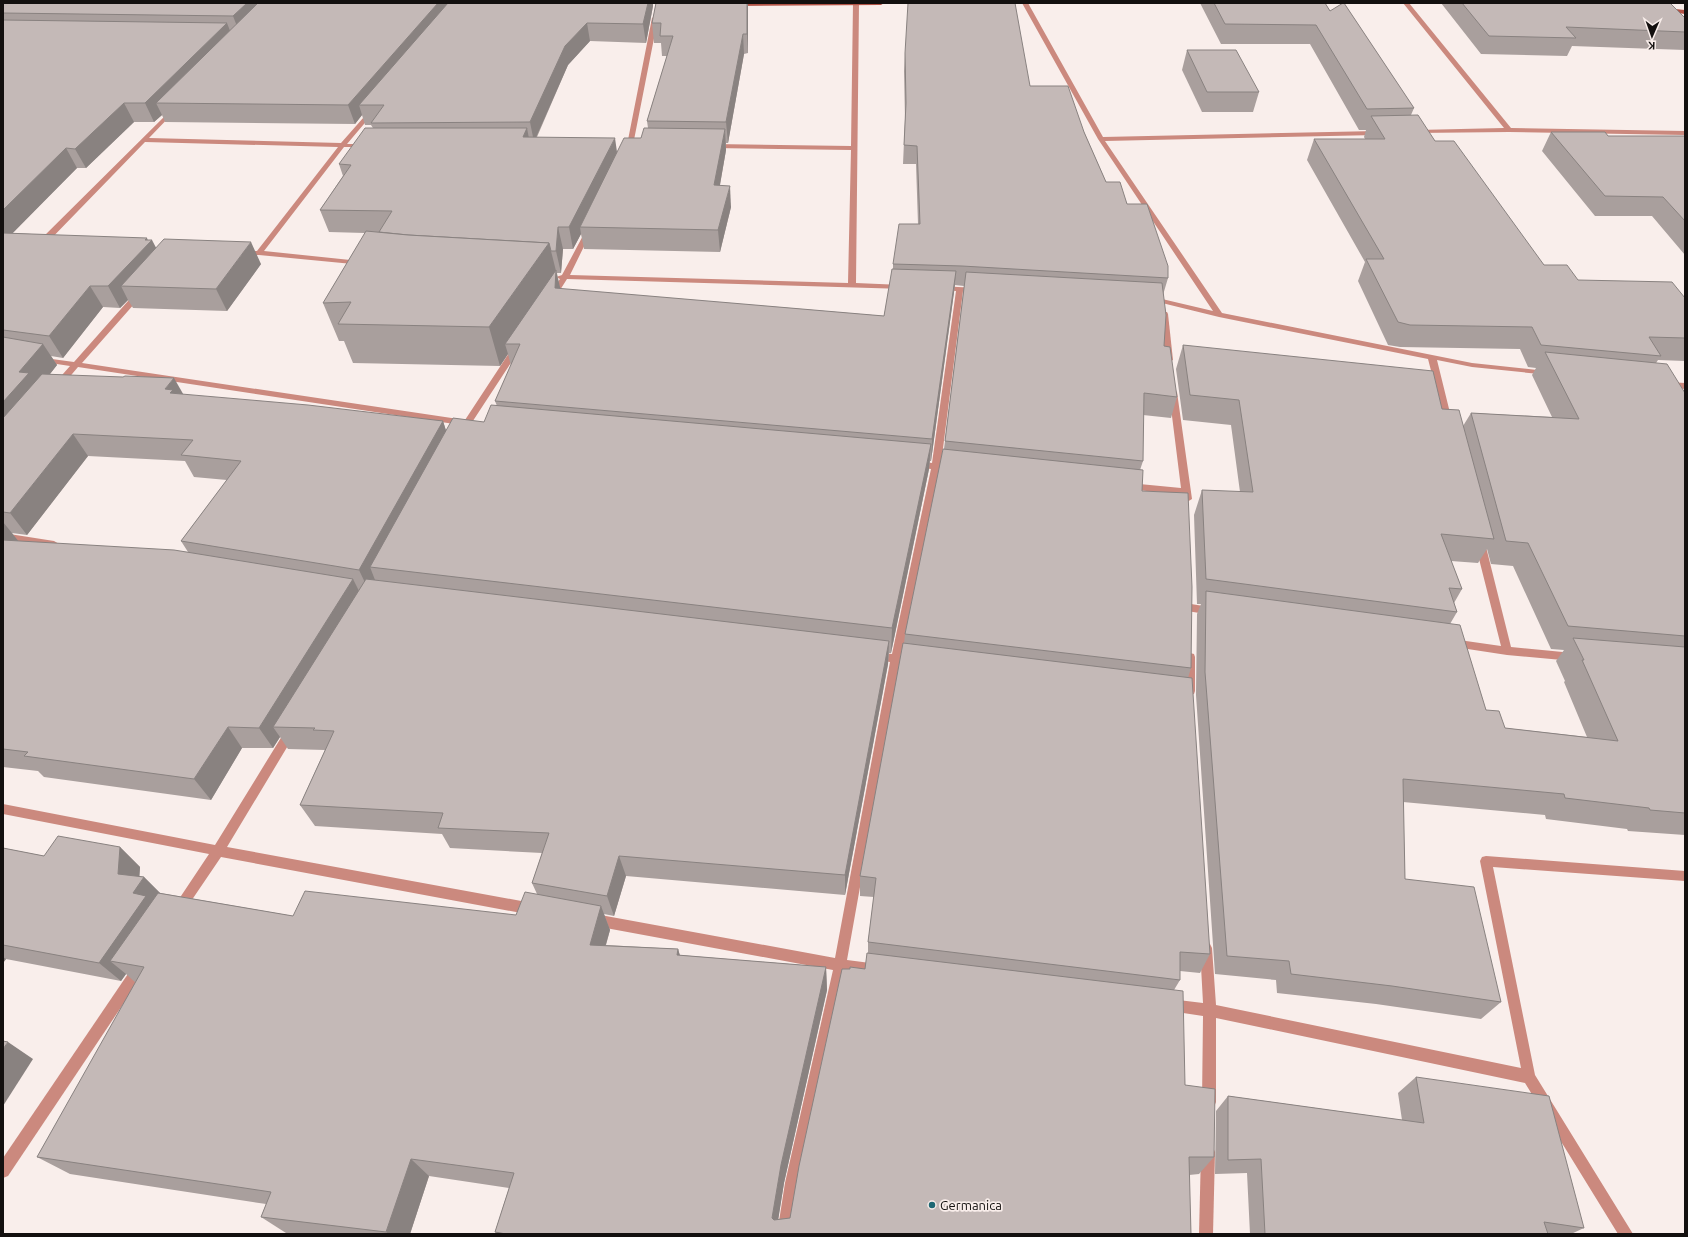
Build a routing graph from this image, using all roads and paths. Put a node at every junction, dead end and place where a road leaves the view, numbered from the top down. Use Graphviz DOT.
graph roads {
  1 [pos="880,3"];
  2 [pos="1025,3"];
  3 [pos="1406,3"];
  4 [pos="730,4"];
  5 [pos="857,4"];
  6 [pos="1662,10"];
  7 [pos="657,12"];
  8 [pos="1685,12"];
  9 [pos="378,104"];
  10 [pos="177,106"];
  11 [pos="1509,130"];
  12 [pos="1384,132"];
  13 [pos="1407,132"];
  14 [pos="1685,133"];
  15 [pos="1101,139"];
  16 [pos="144,140"];
  17 [pos="342,146"];
  18 [pos="374,146"];
  19 [pos="707,146"];
  20 [pos="855,148"];
  21 [pos="623,159"];
  22 [pos="592,222"];
  23 [pos="40,245"];
  24 [pos="236,253"];
  25 [pos="259,253"];
  26 [pos="366,264"];
  27 [pos="550,276"];
  28 [pos="566,277"];
  29 [pos="852,285"];
  30 [pos="914,287"];
  31 [pos="144,288"];
  32 [pos="937,288"];
  33 [pos="960,289"];
  34 [pos="983,290"];
  35 [pos="1146,300"];
  36 [pos="1162,301"];
  37 [pos="548,302"];
  38 [pos="1219,315"];
  39 [pos="522,341"];
  40 [pos="32,358"];
  41 [pos="1432,358"];
  42 [pos="76,364"];
  43 [pos="1557,374"];
  44 [pos="1657,384"];
  45 [pos="1685,386"];
  46 [pos="52,393"];
  47 [pos="470,424"];
  48 [pos="1450,427"];
  49 [pos="458,438"];
  50 [pos="905,463"];
  51 [pos="936,466"];
  52 [pos="960,469"];
  53 [pos="1124,486"];
  54 [pos="1186,492"];
  55 [pos="1187,508"];
  56 [pos="1477,535"];
  57 [pos="3,536"];
  58 [pos="66,546"];
  59 [pos="1191,608"];
  60 [pos="1223,613"];
  61 [pos="1444,642"];
  62 [pos="1191,648"];
  63 [pos="1507,651"];
  64 [pos="865,655"];
  65 [pos="1584,658"];
  66 [pos="896,659"];
  67 [pos="920,662"];
  68 [pos="1188,697"];
  69 [pos="296,724"];
  70 [pos="3,809"];
  71 [pos="218,852"];
  72 [pos="1685,876"];
  73 [pos="544,911"];
  74 [pos="174,917"];
  75 [pos="583,918"];
  76 [pos="1206,939"];
  77 [pos="143,962"];
  78 [pos="840,965"];
  79 [pos="887,971"];
  80 [pos="1155,1003"];
  81 [pos="1210,1010"];
  82 [pos="1529,1077"];
  83 [pos="1208,1114"];
  84 [pos="1208,1138"];
  85 [pos="3,1171"];
  86 [pos="784,1234"];
  87 [pos="1206,1234"];
  88 [pos="1626,1234"];
  1 -- 5 [label="street"];
  2 -- 15 [label="street"];
  3 -- 11 [label="street"];
  4 -- 5 [label="street"];
  5 -- 20 [label="street"];
  6 -- 8 [label="street"];
  7 -- 21 [label="street"];
  9 -- 17 [label="street"];
  10 -- 16 [label="street"];
  11 -- 13 [label="street"];
  11 -- 14 [label="street"];
  12 -- 15 [label="street"];
  15 -- 38 [label="street"];
  16 -- 17 [label="street"];
  16 -- 23 [label="street"];
  17 -- 18 [label="street"];
  17 -- 25 [label="street"];
  19 -- 20 [label="street"];
  20 -- 29 [label="street"];
  22 -- 28 [label="street"];
  24 -- 25 [label="street"];
  25 -- 26 [label="street"];
  27 -- 28 [label="street"];
  28 -- 29 [label="street"];
  28 -- 37 [label="street"];
  29 -- 30 [label="street"];
  31 -- 42 [label="street"];
  32 -- 33 [label="street"];
  33 -- 34 [label="street"];
  33 -- 51 [label="street"];
  35 -- 36 [label="street"];
  36 -- 38 [label="street"];
  36 -- 54 [label="street"];
  38 -- 41 [label="street"];
  39 -- 47 [label="street"];
  40 -- 42 [label="street"];
  41 -- 43 [label="street"];
  41 -- 48 [label="street"];
  42 -- 46 [label="street"];
  42 -- 47 [label="street"];
  44 -- 45 [label="street"];
  47 -- 49 [label="street"];
  50 -- 51 [label="street"];
  51 -- 52 [label="street"];
  51 -- 66 [label="street"];
  53 -- 54 [label="street"];
  54 -- 55 [label="street"];
  56 -- 63 [label="street"];
  57 -- 58 [label="street"];
  59 -- 60 [label="street"];
  61 -- 63 [label="street"];
  62 -- 68 [label="street"];
  63 -- 65 [label="street"];
  64 -- 66 [label="street"];
  66 -- 67 [label="street"];
  66 -- 78 [label="street"];
  69 -- 71 [label="street"];
  70 -- 71 [label="street"];
  71 -- 73 [label="street"];
  71 -- 74 [label="street"];
  72 -- 82 [label="street"];
  75 -- 78 [label="street"];
  76 -- 81 [label="street"];
  77 -- 85 [label="street"];
  78 -- 79 [label="street"];
  78 -- 86 [label="street"];
  80 -- 81 [label="street"];
  81 -- 82 [label="street"];
  81 -- 83 [label="street"];
  82 -- 88 [label="street"];
  84 -- 87 [label="street"];
}
